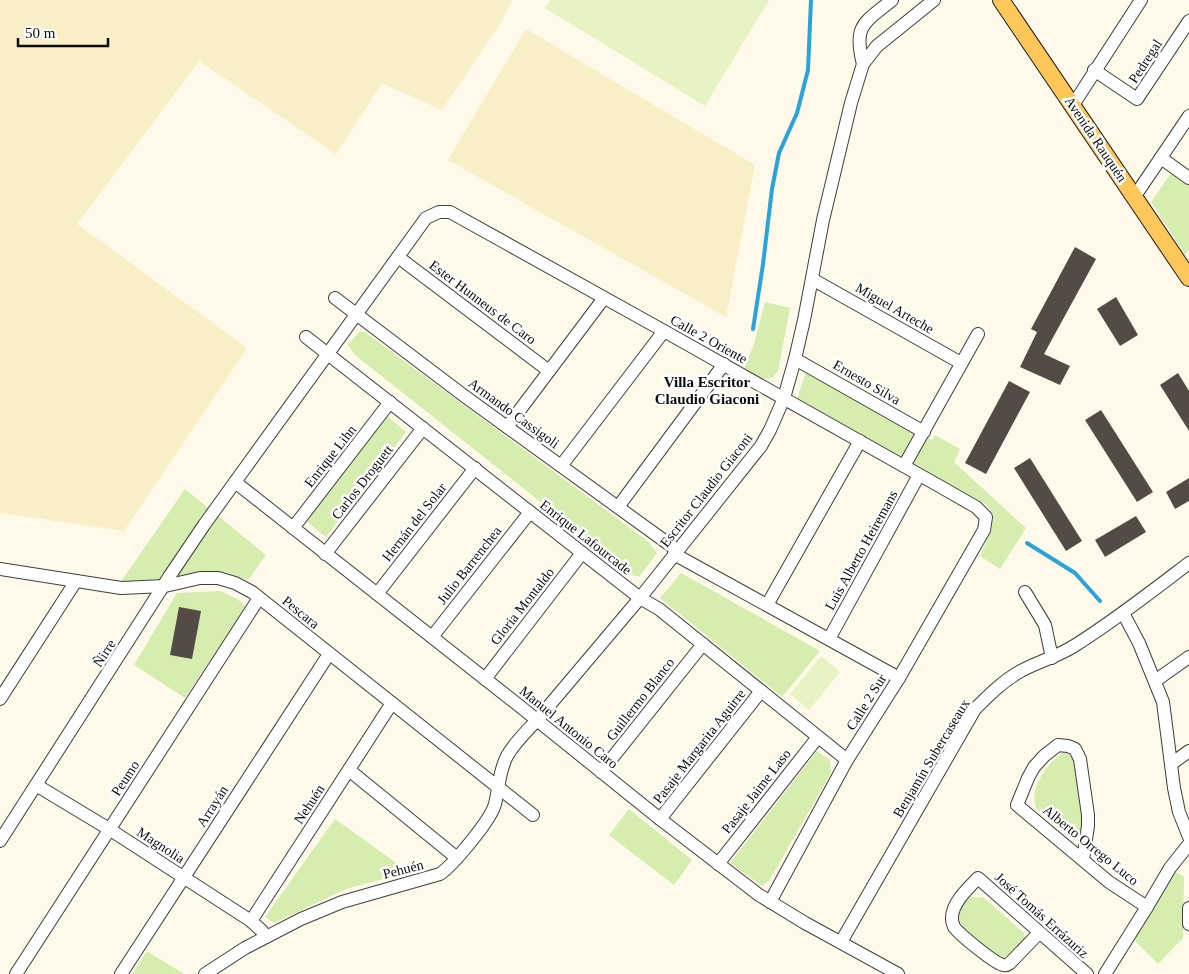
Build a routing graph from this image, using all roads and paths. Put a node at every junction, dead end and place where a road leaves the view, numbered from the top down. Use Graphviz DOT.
graph roads {
  1 [pos="892,0"];
  2 [pos="934,0"];
  3 [pos="1001,0"];
  4 [pos="1141,0"];
  5 [pos="1189,21"];
  6 [pos="863,64"];
  7 [pos="1094,70"];
  8 [pos="1073,105"];
  9 [pos="1189,116"];
  10 [pos="1161,158"];
  11 [pos="1189,178"];
  12 [pos="1135,196"];
  13 [pos="438,212"];
  14 [pos="398,257"];
  15 [pos="1188,274"];
  16 [pos="812,279"];
  17 [pos="335,298"];
  18 [pos="604,298"];
  19 [pos="357,314"];
  20 [pos="664,330"];
  21 [pos="978,334"];
  22 [pos="306,337"];
  23 [pos="328,354"];
  24 [pos="795,359"];
  25 [pos="962,363"];
  26 [pos="724,364"];
  27 [pos="549,371"];
  28 [pos="784,398"];
  29 [pos="390,402"];
  30 [pos="507,427"];
  31 [pos="423,428"];
  32 [pos="924,432"];
  33 [pos="860,441"];
  34 [pos="561,466"];
  35 [pos="904,466"];
  36 [pos="475,468"];
  37 [pos="919,475"];
  38 [pos="235,482"];
  39 [pos="618,507"];
  40 [pos="530,512"];
  41 [pos="986,518"];
  42 [pos="293,528"];
  43 [pos="676,552"];
  44 [pos="582,553"];
  45 [pos="325,554"];
  46 [pos="1189,563"];
  47 [pos="0,569"];
  48 [pos="76,581"];
  49 [pos="164,586"];
  50 [pos="1025,592"];
  51 [pos="377,594"];
  52 [pos="259,598"];
  53 [pos="640,598"];
  54 [pos="767,605"];
  55 [pos="1123,613"];
  56 [pos="432,637"];
  57 [pos="829,639"];
  58 [pos="703,644"];
  59 [pos="329,654"];
  60 [pos="1189,657"];
  61 [pos="1052,658"];
  62 [pos="899,678"];
  63 [pos="485,679"];
  64 [pos="1156,681"];
  65 [pos="761,691"];
  66 [pos="0,699"];
  67 [pos="392,703"];
  68 [pos="538,720"];
  69 [pos="818,736"];
  70 [pos="1189,751"];
  71 [pos="847,760"];
  72 [pos="1171,764"];
  73 [pos="349,770"];
  74 [pos="601,772"];
  75 [pos="36,785"];
  76 [pos="498,786"];
  77 [pos="533,815"];
  78 [pos="660,819"];
  79 [pos="109,830"];
  80 [pos="1189,836"];
  81 [pos="0,841"];
  82 [pos="1189,844"];
  83 [pos="457,858"];
  84 [pos="1083,860"];
  85 [pos="718,864"];
  86 [pos="183,878"];
  87 [pos="770,902"];
  88 [pos="1147,907"];
  89 [pos="1189,908"];
  90 [pos="251,921"];
  91 [pos="1189,924"];
  92 [pos="1039,933"];
  93 [pos="266,937"];
  94 [pos="841,942"];
  95 [pos="16,974"];
  96 [pos="121,974"];
  97 [pos="206,974"];
  98 [pos="898,974"];
  99 [pos="1087,974"];
  100 [pos="1105,974"];
  1 -- 6 [label="street"];
  2 -- 6 [label="street, Escritor Claudio Giaconi"];
  3 -- 8 [label="main road, Avenida Rauquén"];
  4 -- 7 [label="street"];
  5 -- 7 [label="street, Pedregal"];
  6 -- 16 [label="street, Escritor Claudio Giaconi"];
  7 -- 8 [label="street"];
  8 -- 12 [label="main road, Avenida Rauquén"];
  9 -- 10 [label="street"];
  10 -- 11 [label="street"];
  10 -- 12 [label="street"];
  12 -- 15 [label="main road, Avenida Rauquén"];
  13 -- 14 [label="street, Ñirre"];
  13 -- 18 [label="street, Calle 2 Oriente"];
  14 -- 19 [label="street, Ñirre"];
  14 -- 27 [label="street, Ester Hunneus de Caro"];
  16 -- 24 [label="street, Escritor Claudio Giaconi"];
  16 -- 25 [label="street, Miguel Arteche"];
  17 -- 19 [label="street, Armando Cassigoli"];
  18 -- 20 [label="street, Calle 2 Oriente"];
  18 -- 27 [label="street"];
  19 -- 23 [label="street, Ñirre"];
  19 -- 30 [label="street, Armando Cassigoli"];
  20 -- 26 [label="street, Calle 2 Oriente"];
  20 -- 34 [label="street"];
  21 -- 25 [label="street"];
  22 -- 23 [label="street, Enrique Lafourcade"];
  23 -- 29 [label="street, Enrique Lafourcade"];
  23 -- 38 [label="street, Ñirre"];
  24 -- 28 [label="street, Escritor Claudio Giaconi"];
  24 -- 32 [label="street, Ernesto Silva"];
  25 -- 32 [label="street"];
  26 -- 28 [label="street, Calle 2 Oriente"];
  26 -- 39 [label="street"];
  27 -- 30 [label="street"];
  28 -- 33 [label="street, Calle 2 Oriente"];
  28 -- 43 [label="street, Escritor Claudio Giaconi"];
  29 -- 31 [label="street, Enrique Lafourcade"];
  29 -- 42 [label="street, Enrique Lihn"];
  30 -- 34 [label="street, Armando Cassigoli"];
  31 -- 36 [label="street, Enrique Lafourcade"];
  31 -- 45 [label="street, Carlos Droguett"];
  32 -- 35 [label="street"];
  33 -- 35 [label="street, Calle 2 Oriente"];
  33 -- 54 [label="street"];
  34 -- 39 [label="street, Armando Cassigoli"];
  35 -- 37 [label="street, Calle 2 Oriente"];
  36 -- 40 [label="street, Enrique Lafourcade"];
  36 -- 51 [label="street, Hernán del Solar"];
  37 -- 41 [label="street, Calle 2 Oriente"];
  37 -- 57 [label="street, Luis Alberto Heiremans"];
  38 -- 42 [label="street, Manuel Antonio Caro"];
  38 -- 49 [label="street, Ñirre"];
  39 -- 43 [label="street, Armando Cassigoli"];
  40 -- 44 [label="street, Enrique Lafourcade"];
  40 -- 56 [label="street, Julio Barrenchea"];
  41 -- 62 [label="street, Calle 2 Sur"];
  42 -- 45 [label="street, Manuel Antonio Caro"];
  43 -- 53 [label="street, Escritor Claudio Giaconi"];
  43 -- 54 [label="street, Armando Cassigoli"];
  44 -- 53 [label="street, Enrique Lafourcade"];
  44 -- 63 [label="street, Gloria Montaldo"];
  45 -- 51 [label="street, Manuel Antonio Caro"];
  46 -- 55 [label="street, Benjamín Subercaseaux"];
  47 -- 48 [label="street, Pescara"];
  48 -- 49 [label="street, Pescara"];
  48 -- 66 [label="street"];
  49 -- 52 [label="street, Pescara"];
  49 -- 75 [label="street, Ñirre"];
  50 -- 61 [label="street"];
  51 -- 56 [label="street, Manuel Antonio Caro"];
  52 -- 59 [label="street, Pescara"];
  52 -- 79 [label="street, Peumo"];
  53 -- 58 [label="street, Enrique Lafourcade"];
  53 -- 68 [label="street, Escritor Claudio Giaconi"];
  54 -- 57 [label="street, Armando Cassigoli"];
  55 -- 61 [label="street, Benjamín Subercaseaux"];
  55 -- 64 [label="street"];
  56 -- 63 [label="street, Manuel Antonio Caro"];
  57 -- 62 [label="street, Armando Cassigoli"];
  58 -- 65 [label="street, Enrique Lafourcade"];
  58 -- 74 [label="street, Guillermo Blanco"];
  59 -- 67 [label="street, Pescara"];
  59 -- 86 [label="street, Arrayán"];
  60 -- 64 [label="street"];
  61 -- 94 [label="street, Benjamín Subercaseaux"];
  62 -- 71 [label="street, Calle 2 Sur"];
  63 -- 68 [label="street, Manuel Antonio Caro"];
  64 -- 72 [label="street"];
  65 -- 69 [label="street, Enrique Lafourcade"];
  65 -- 78 [label="street, Pasaje Margarita Aguirre"];
  67 -- 73 [label="street, Nehuén"];
  67 -- 76 [label="street, Pescara"];
  68 -- 74 [label="street, Manuel Antonio Caro"];
  68 -- 76 [label="street, Pehuén"];
  69 -- 71 [label="street, Enrique Lafourcade"];
  69 -- 85 [label="street, Pasaje Jaime Laso"];
  70 -- 72 [label="street"];
  71 -- 87 [label="street, Calle 2 Sur"];
  72 -- 80 [label="street"];
  73 -- 83 [label="street"];
  73 -- 90 [label="street, Nehuén"];
  74 -- 78 [label="street, Manuel Antonio Caro"];
  75 -- 79 [label="street, Magnolia"];
  75 -- 81 [label="street, Ñirre"];
  76 -- 77 [label="street, Pescara"];
  76 -- 83 [label="street, Pehuén"];
  78 -- 85 [label="street, Manuel Antonio Caro"];
  79 -- 86 [label="street, Magnolia"];
  79 -- 95 [label="street, Peumo"];
  82 -- 88 [label="street"];
  83 -- 93 [label="street, Pehuén"];
  84 -- 84 [label="street, Alberto Orrego Luco"];
  84 -- 88 [label="street, Alberto Orrego Luco"];
  85 -- 87 [label="street, Manuel Antonio Caro"];
  86 -- 90 [label="street, Magnolia"];
  86 -- 96 [label="street, Arrayán"];
  87 -- 94 [label="street, Manuel Antonio Caro"];
  88 -- 100 [label="street"];
  89 -- 91 [label="street"];
  90 -- 93 [label="street, Magnolia"];
  92 -- 92 [label="street, José Tomás Errázuriz"];
  92 -- 99 [label="street, José Tomás Errázuriz"];
  93 -- 97 [label="street, Pehuén"];
  94 -- 98 [label="street, Manuel Antonio Caro"];
}
